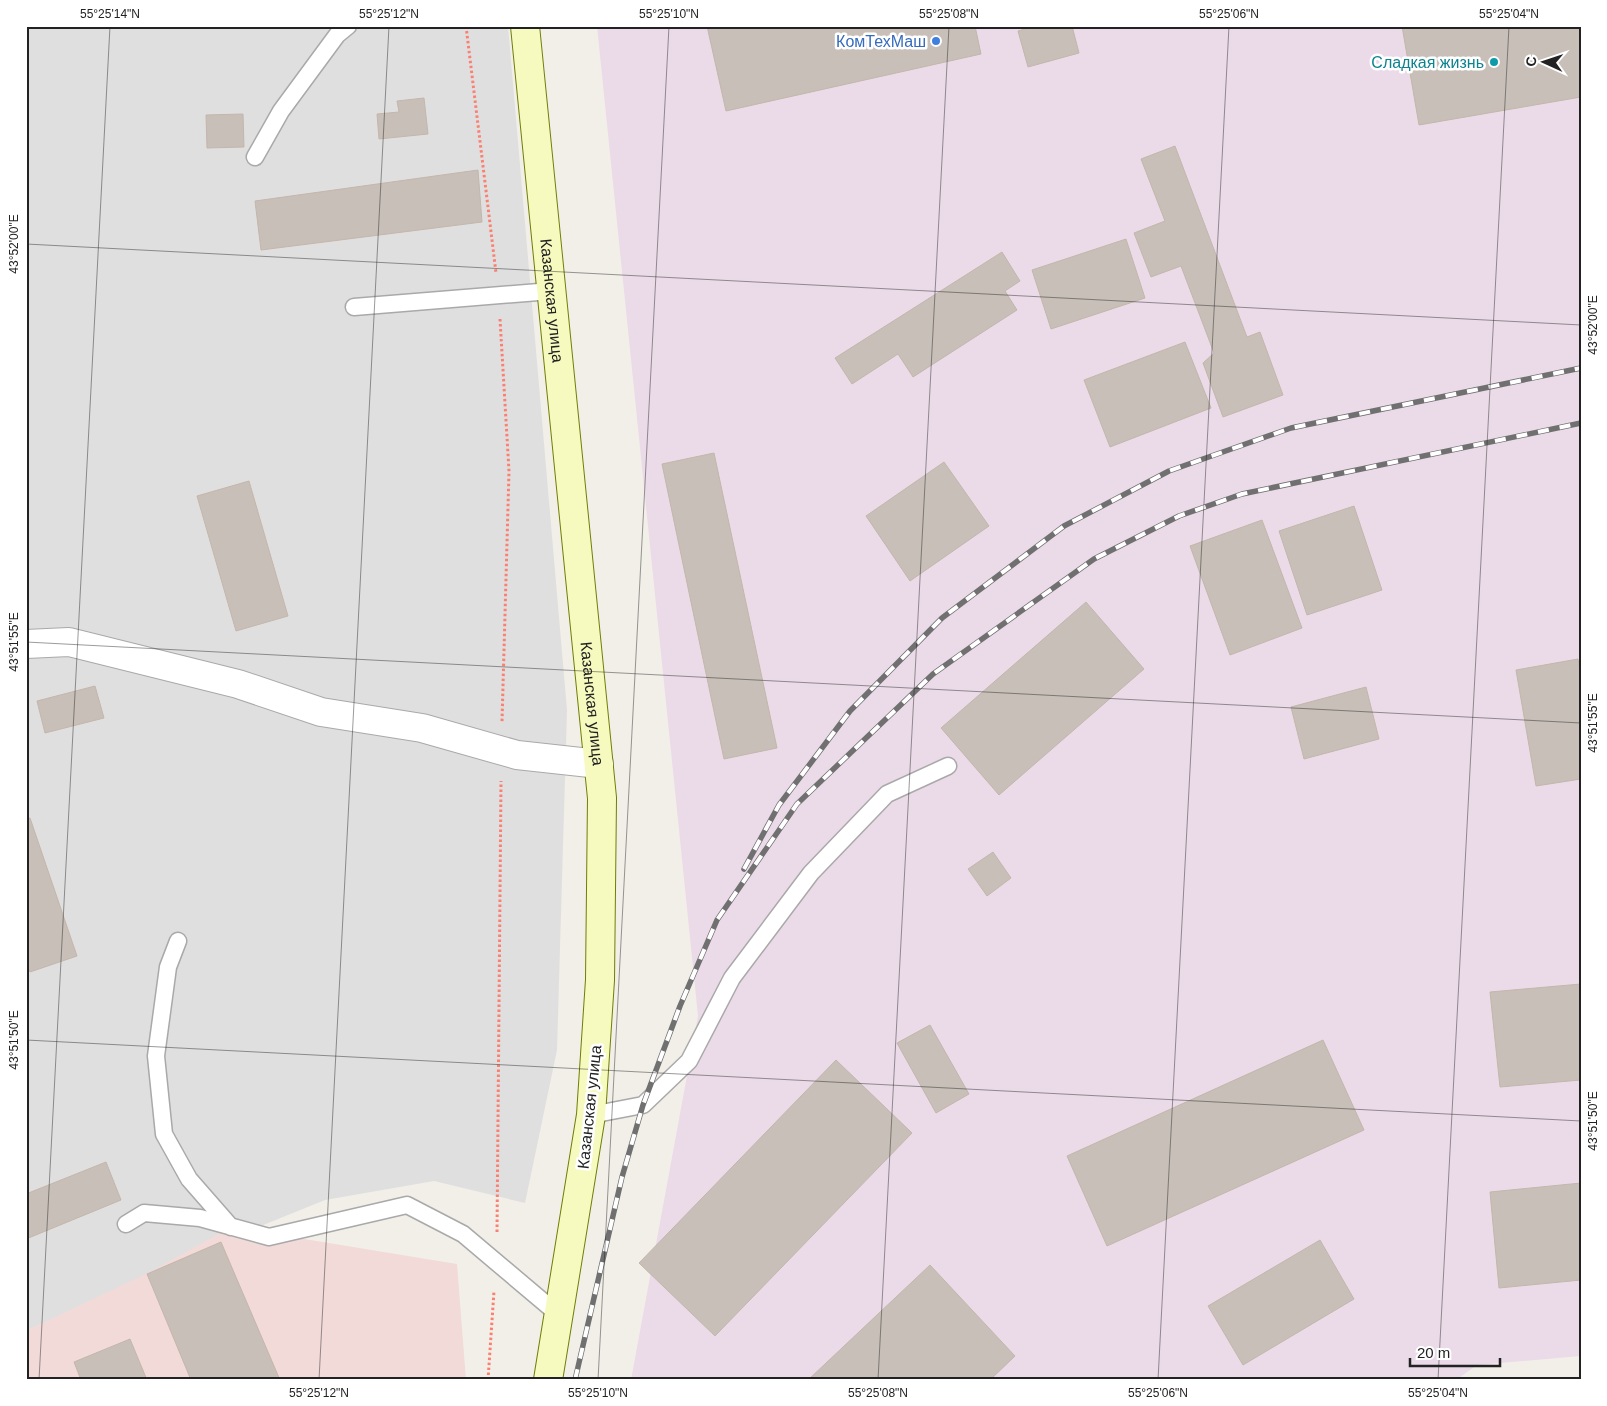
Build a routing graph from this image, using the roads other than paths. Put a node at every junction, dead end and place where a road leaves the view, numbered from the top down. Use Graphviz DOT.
graph roads {
  1 [pos="348,26"];
  2 [pos="525,26"];
  3 [pos="255,157"];
  4 [pos="551,291"];
  5 [pos="354,307"];
  6 [pos="26,644"];
  7 [pos="599,764"];
  8 [pos="948,766"];
  9 [pos="178,941"];
  10 [pos="591,1115"];
  11 [pos="126,1224"];
  12 [pos="231,1227"];
  13 [pos="559,1315"];
  14 [pos="548,1380"];
  1 -- 3 [label="lane"];
  2 -- 4 [label="main road, Казанская улица"];
  4 -- 5 [label="lane"];
  4 -- 7 [label="main road, Казанская улица"];
  6 -- 7 [label="street"];
  7 -- 10 [label="main road, Казанская улица"];
  8 -- 10 [label="lane"];
  9 -- 12 [label="lane"];
  10 -- 13 [label="main road, Казанская улица"];
  11 -- 12 [label="lane"];
  12 -- 13 [label="lane"];
  13 -- 14 [label="main road, Казанская улица"];
}
